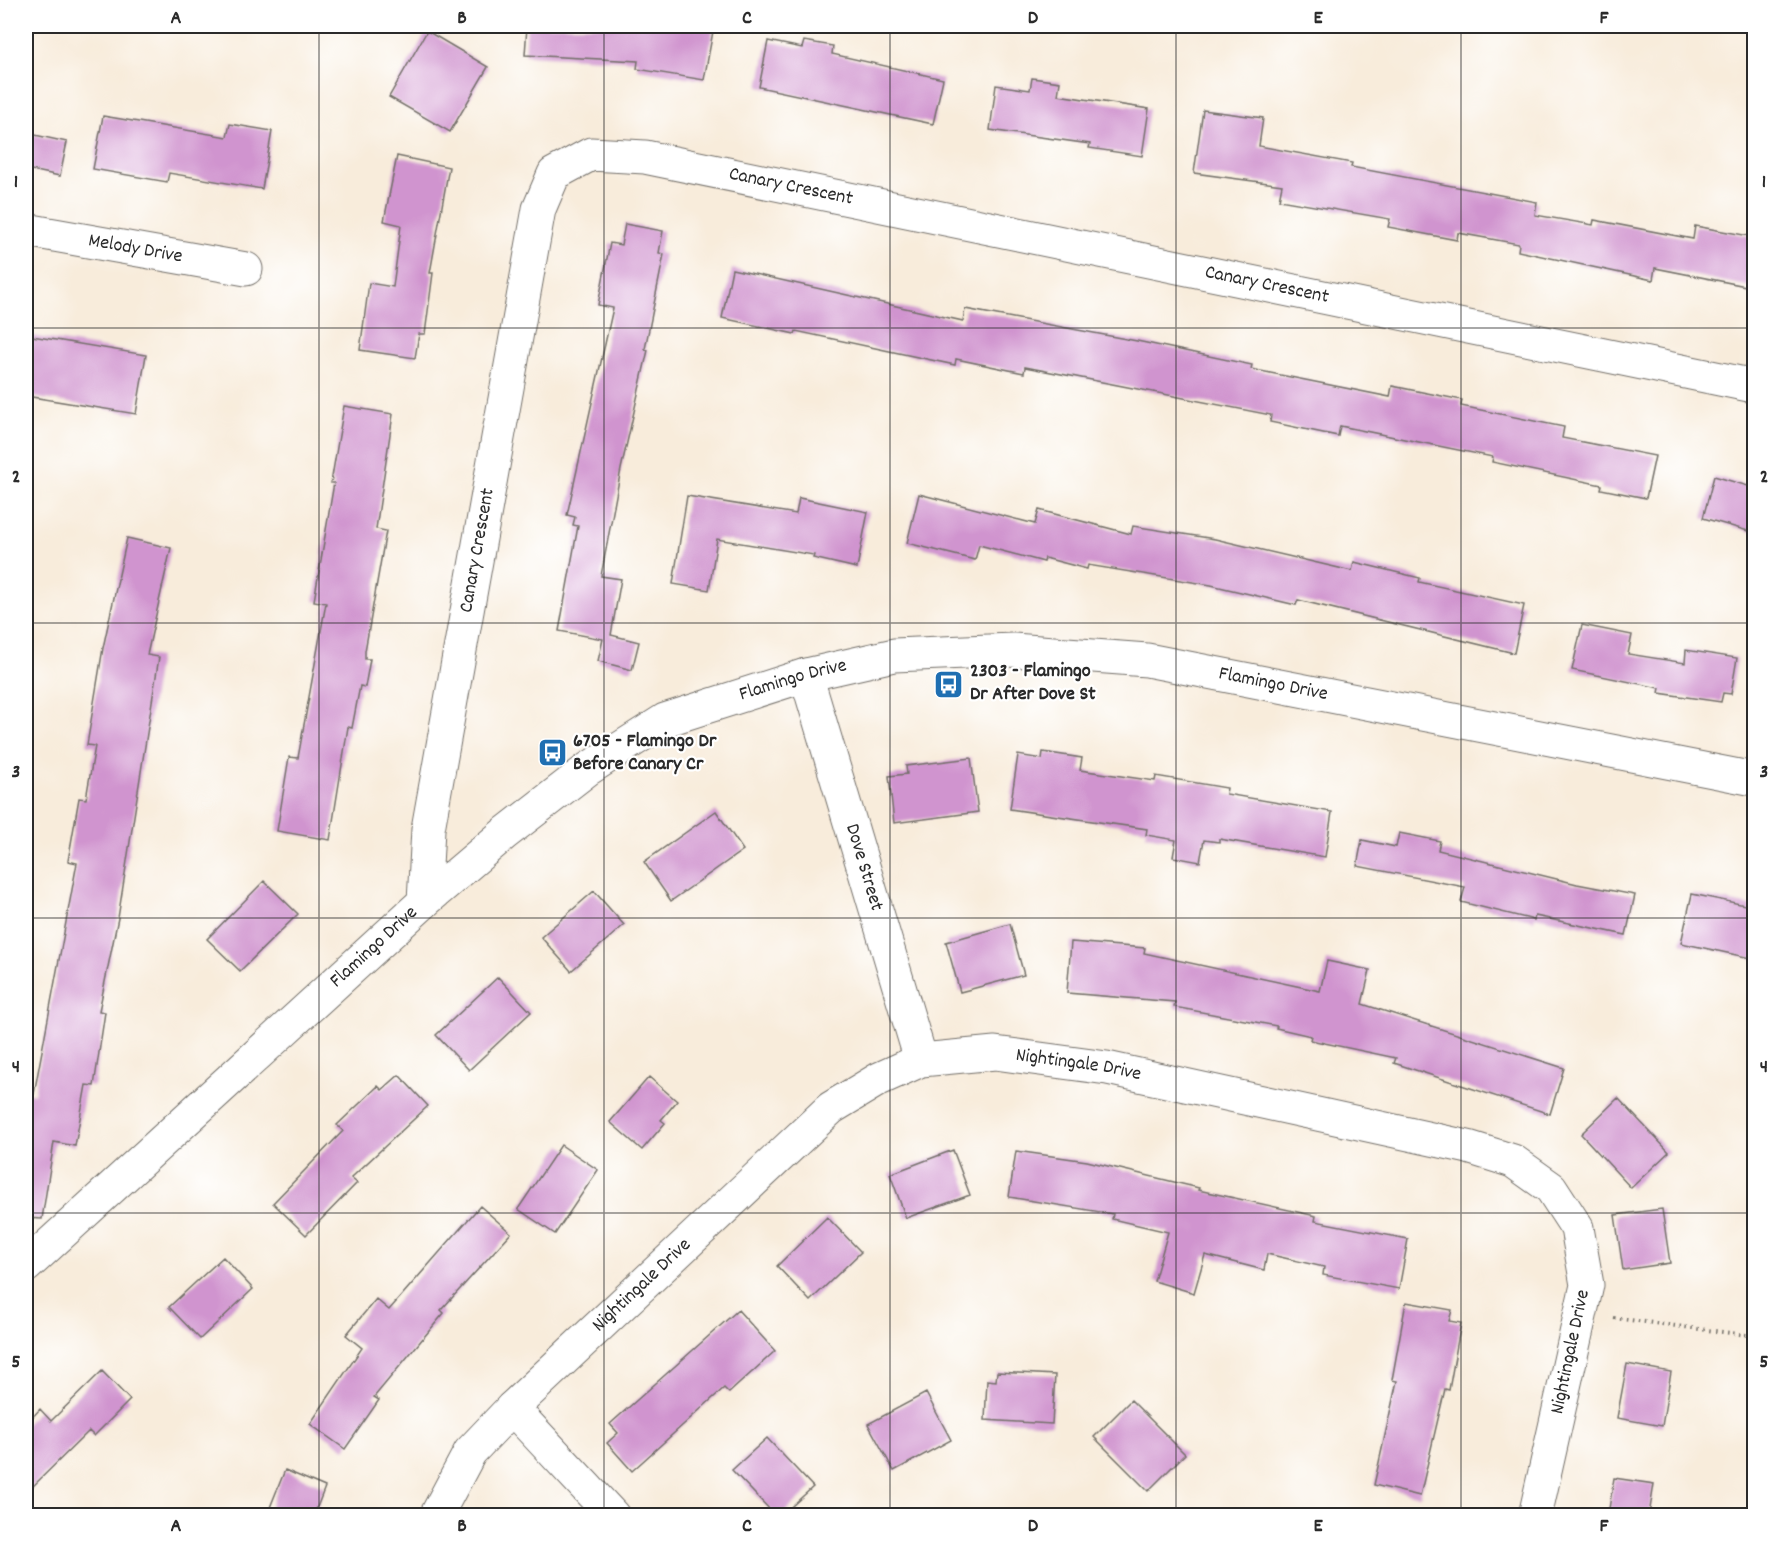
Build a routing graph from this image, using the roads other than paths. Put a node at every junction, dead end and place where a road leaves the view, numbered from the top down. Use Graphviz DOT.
graph roads {
  1 [pos="26,230"];
  2 [pos="246,268"];
  3 [pos="1755,386"];
  4 [pos="806,675"];
  5 [pos="1755,779"];
  6 [pos="424,902"];
  7 [pos="921,1060"];
  8 [pos="26,1266"];
  9 [pos="512,1408"];
  10 [pos="436,1515"];
  11 [pos="613,1515"];
  12 [pos="1535,1515"];
  1 -- 2 [label="street, Melody Drive"];
  3 -- 6 [label="street, Canary Crescent"];
  4 -- 5 [label="street, Flamingo Drive"];
  4 -- 6 [label="street, Flamingo Drive"];
  4 -- 7 [label="street, Dove Street"];
  6 -- 8 [label="street, Flamingo Drive"];
  7 -- 9 [label="street, Nightingale Drive"];
  7 -- 12 [label="street, Nightingale Drive"];
  9 -- 10 [label="street, Nightingale Drive"];
  9 -- 11 [label="street"];
}
